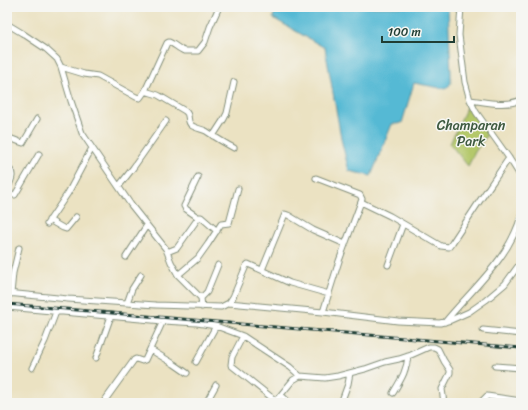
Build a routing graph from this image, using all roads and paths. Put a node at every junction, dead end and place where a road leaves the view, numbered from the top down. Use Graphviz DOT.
graph roads {
  1 [pos="219,7"];
  2 [pos="461,7"];
  3 [pos="7,24"];
  4 [pos="61,67"];
  5 [pos="234,82"];
  6 [pos="145,91"];
  7 [pos="470,100"];
  8 [pos="521,100"];
  9 [pos="37,119"];
  10 [pos="166,121"];
  11 [pos="7,136"];
  12 [pos="213,136"];
  13 [pos="92,148"];
  14 [pos="234,148"];
  15 [pos="39,154"];
  16 [pos="509,158"];
  17 [pos="7,167"];
  18 [pos="198,176"];
  19 [pos="521,177"];
  20 [pos="316,178"];
  21 [pos="118,186"];
  22 [pos="238,189"];
  23 [pos="7,190"];
  24 [pos="361,202"];
  25 [pos="521,216"];
  26 [pos="76,217"];
  27 [pos="199,218"];
  28 [pos="403,224"];
  29 [pos="147,225"];
  30 [pos="217,231"];
  31 [pos="345,244"];
  32 [pos="19,248"];
  33 [pos="167,252"];
  34 [pos="126,256"];
  35 [pos="521,262"];
  36 [pos="218,265"];
  37 [pos="388,265"];
  38 [pos="262,270"];
  39 [pos="141,275"];
  40 [pos="178,275"];
  41 [pos="9,294"];
  42 [pos="329,294"];
  43 [pos="201,298"];
  44 [pos="127,303"];
  45 [pos="229,303"];
  46 [pos="202,307"];
  47 [pos="7,308"];
  48 [pos="56,312"];
  49 [pos="323,312"];
  50 [pos="111,316"];
  51 [pos="163,321"];
  52 [pos="444,323"];
  53 [pos="216,326"];
  54 [pos="483,330"];
  55 [pos="521,334"];
  56 [pos="243,336"];
  57 [pos="151,350"];
  58 [pos="408,356"];
  59 [pos="96,358"];
  60 [pos="196,362"];
  61 [pos="495,366"];
  62 [pos="32,368"];
  63 [pos="521,368"];
  64 [pos="187,373"];
  65 [pos="350,373"];
  66 [pos="300,376"];
  67 [pos="216,385"];
  68 [pos="393,393"];
  69 [pos="281,395"];
  70 [pos="521,401"];
  71 [pos="275,402"];
  72 [pos="103,403"];
  73 [pos="206,403"];
  74 [pos="290,403"];
  75 [pos="341,403"];
  76 [pos="444,403"];
  77 [pos="480,403"];
  1 -- 6 [label="street"];
  2 -- 7 [label="street"];
  3 -- 4 [label="street"];
  4 -- 6 [label="street"];
  4 -- 13 [label="street"];
  5 -- 12 [label="street"];
  6 -- 12 [label="street"];
  7 -- 8 [label="street"];
  7 -- 16 [label="street"];
  9 -- 11 [label="street"];
  10 -- 21 [label="street"];
  12 -- 14 [label="street"];
  13 -- 21 [label="street"];
  13 -- 26 [label="street"];
  15 -- 23 [label="street"];
  16 -- 19 [label="street"];
  16 -- 28 [label="street"];
  17 -- 23 [label="street"];
  18 -- 27 [label="street"];
  20 -- 24 [label="street"];
  21 -- 29 [label="street"];
  22 -- 30 [label="street"];
  24 -- 28 [label="street"];
  24 -- 31 [label="street"];
  25 -- 52 [label="street"];
  27 -- 30 [label="street"];
  27 -- 33 [label="street"];
  28 -- 37 [label="street"];
  29 -- 33 [label="street"];
  29 -- 34 [label="street"];
  30 -- 40 [label="street"];
  31 -- 38 [label="street"];
  31 -- 42 [label="street"];
  32 -- 41 [label="street"];
  33 -- 40 [label="street"];
  35 -- 52 [label="street"];
  36 -- 43 [label="street"];
  38 -- 42 [label="street"];
  38 -- 45 [label="street"];
  39 -- 44 [label="street"];
  40 -- 43 [label="street"];
  41 -- 44 [label="street"];
  42 -- 49 [label="street"];
  43 -- 46 [label="street"];
  44 -- 46 [label="street"];
  45 -- 46 [label="street"];
  45 -- 49 [label="street"];
  47 -- 48 [label="street"];
  48 -- 50 [label="street"];
  48 -- 62 [label="street"];
  49 -- 52 [label="street"];
  50 -- 51 [label="street"];
  50 -- 59 [label="street"];
  51 -- 53 [label="street"];
  51 -- 57 [label="street"];
  53 -- 56 [label="street"];
  53 -- 60 [label="street"];
  54 -- 55 [label="street"];
  56 -- 66 [label="street"];
  56 -- 71 [label="street"];
  57 -- 64 [label="street"];
  57 -- 72 [label="street"];
  58 -- 65 [label="street"];
  58 -- 68 [label="street"];
  58 -- 76 [label="street"];
  61 -- 63 [label="street"];
  65 -- 66 [label="street"];
  65 -- 75 [label="street"];
  66 -- 69 [label="street"];
  67 -- 73 [label="street"];
  69 -- 71 [label="street"];
  69 -- 74 [label="street"];
  70 -- 77 [label="street"];
}
